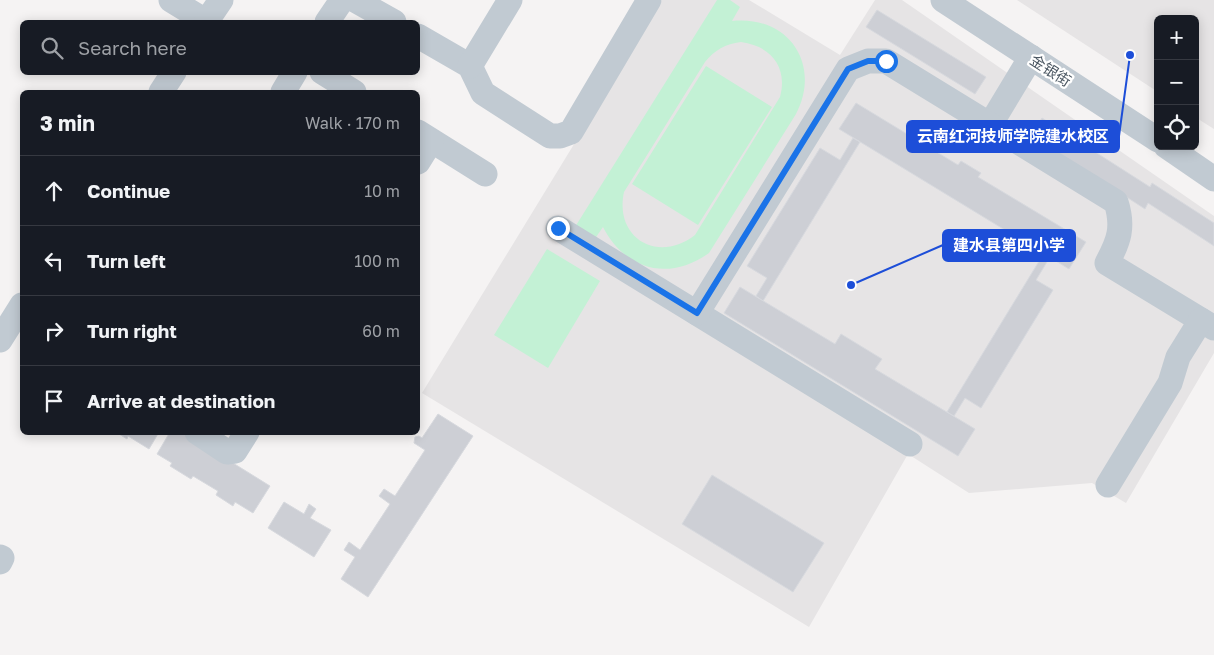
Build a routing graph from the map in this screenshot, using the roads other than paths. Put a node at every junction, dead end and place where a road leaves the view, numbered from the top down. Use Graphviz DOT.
graph roads {
  1 [pos="172,0"];
  2 [pos="221,0"];
  3 [pos="342,0"];
  4 [pos="355,0"];
  5 [pos="510,0"];
  6 [pos="649,0"];
  7 [pos="943,0"];
  8 [pos="203,20"];
  9 [pos="207,20"];
  10 [pos="328,20"];
  11 [pos="390,20"];
  12 [pos="420,37"];
  13 [pos="1031,57"];
  14 [pos="470,66"];
  15 [pos="172,75"];
  16 [pos="293,75"];
  17 [pos="327,75"];
  18 [pos="162,90"];
  19 [pos="284,90"];
  20 [pos="351,90"];
  21 [pos="990,125"];
  22 [pos="424,136"];
  23 [pos="1154,137"];
  24 [pos="1172,150"];
  25 [pos="420,153"];
  26 [pos="485,174"];
  27 [pos="1214,179"];
  28 [pos="558,228"];
  29 [pos="20,308"];
  30 [pos="697,313"];
  31 [pos="1207,324"];
  32 [pos="0,340"];
  33 [pos="202,435"];
  34 [pos="245,435"];
  35 [pos="910,444"];
  36 [pos="1108,486"];
  37 [pos="0,557"];
  38 [pos="0,562"];
  1 -- 8 [label="street"];
  2 -- 9 [label="street"];
  3 -- 10 [label="street"];
  4 -- 11 [label="street"];
  5 -- 14 [label="street"];
  6 -- 14 [label="street"];
  7 -- 13 [label="street, 金银街"];
  12 -- 14 [label="street"];
  13 -- 21 [label="street"];
  13 -- 23 [label="street, 金银街"];
  15 -- 18 [label="street"];
  16 -- 19 [label="street"];
  17 -- 20 [label="street"];
  21 -- 30 [label="street"];
  21 -- 31 [label="street"];
  22 -- 25 [label="street"];
  22 -- 26 [label="street"];
  24 -- 27 [label="street"];
  28 -- 30 [label="street"];
  29 -- 32 [label="street"];
  30 -- 35 [label="street"];
  31 -- 36 [label="street"];
  33 -- 34 [label="street"];
  37 -- 38 [label="street"];
}
